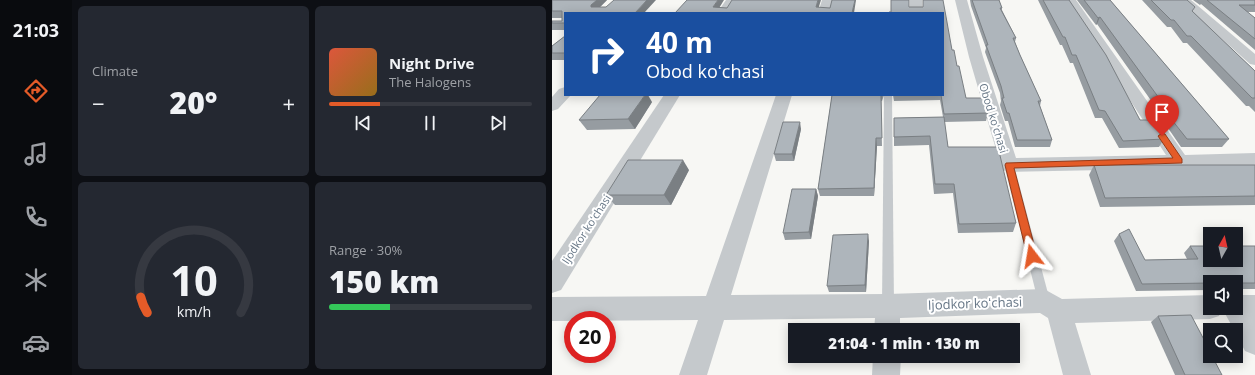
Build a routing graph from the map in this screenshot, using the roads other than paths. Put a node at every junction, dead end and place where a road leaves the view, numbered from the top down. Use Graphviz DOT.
graph roads {
  1 [pos="732,0"];
  2 [pos="828,0"];
  3 [pos="916,0"];
  4 [pos="961,0"];
  5 [pos="1070,0"];
  6 [pos="1184,0"];
  7 [pos="724,12"];
  8 [pos="824,12"];
  9 [pos="916,12"];
  10 [pos="1255,61"];
  11 [pos="564,93"];
  12 [pos="671,96"];
  13 [pos="784,96"];
  14 [pos="888,96"];
  15 [pos="552,106"];
  16 [pos="1255,160"];
  17 [pos="1179,161"];
  18 [pos="1009,165"];
  19 [pos="552,282"];
  20 [pos="1051,306"];
  21 [pos="1255,306"];
  22 [pos="716,307"];
  23 [pos="1203,307"];
  24 [pos="1243,307"];
  25 [pos="552,309"];
  26 [pos="1240,315"];
  27 [pos="887,318"];
  28 [pos="1255,341"];
  29 [pos="887,363"];
  30 [pos="693,375"];
  31 [pos="886,375"];
  32 [pos="1077,375"];
  1 -- 7 [label="street"];
  2 -- 8 [label="street"];
  3 -- 9 [label="street"];
  4 -- 18 [label="street, Obod koʻchasi"];
  5 -- 17 [label="street"];
  6 -- 10 [label="street"];
  11 -- 15 [label="street"];
  12 -- 19 [label="street, Ijodkor koʻchasi"];
  13 -- 22 [label="street"];
  14 -- 27 [label="lane"];
  16 -- 17 [label="street, Obod koʻchasi"];
  17 -- 18 [label="street, Obod koʻchasi"];
  18 -- 20 [label="lane"];
  20 -- 23 [label="street, Ijodkor koʻchasi"];
  20 -- 27 [label="street, Ijodkor koʻchasi"];
  20 -- 32 [label="street"];
  21 -- 24 [label="street"];
  22 -- 25 [label="street, Ijodkor koʻchasi"];
  22 -- 27 [label="street, Ijodkor koʻchasi"];
  22 -- 30 [label="street"];
  26 -- 28 [label="street"];
  29 -- 31 [label="street"];
}
